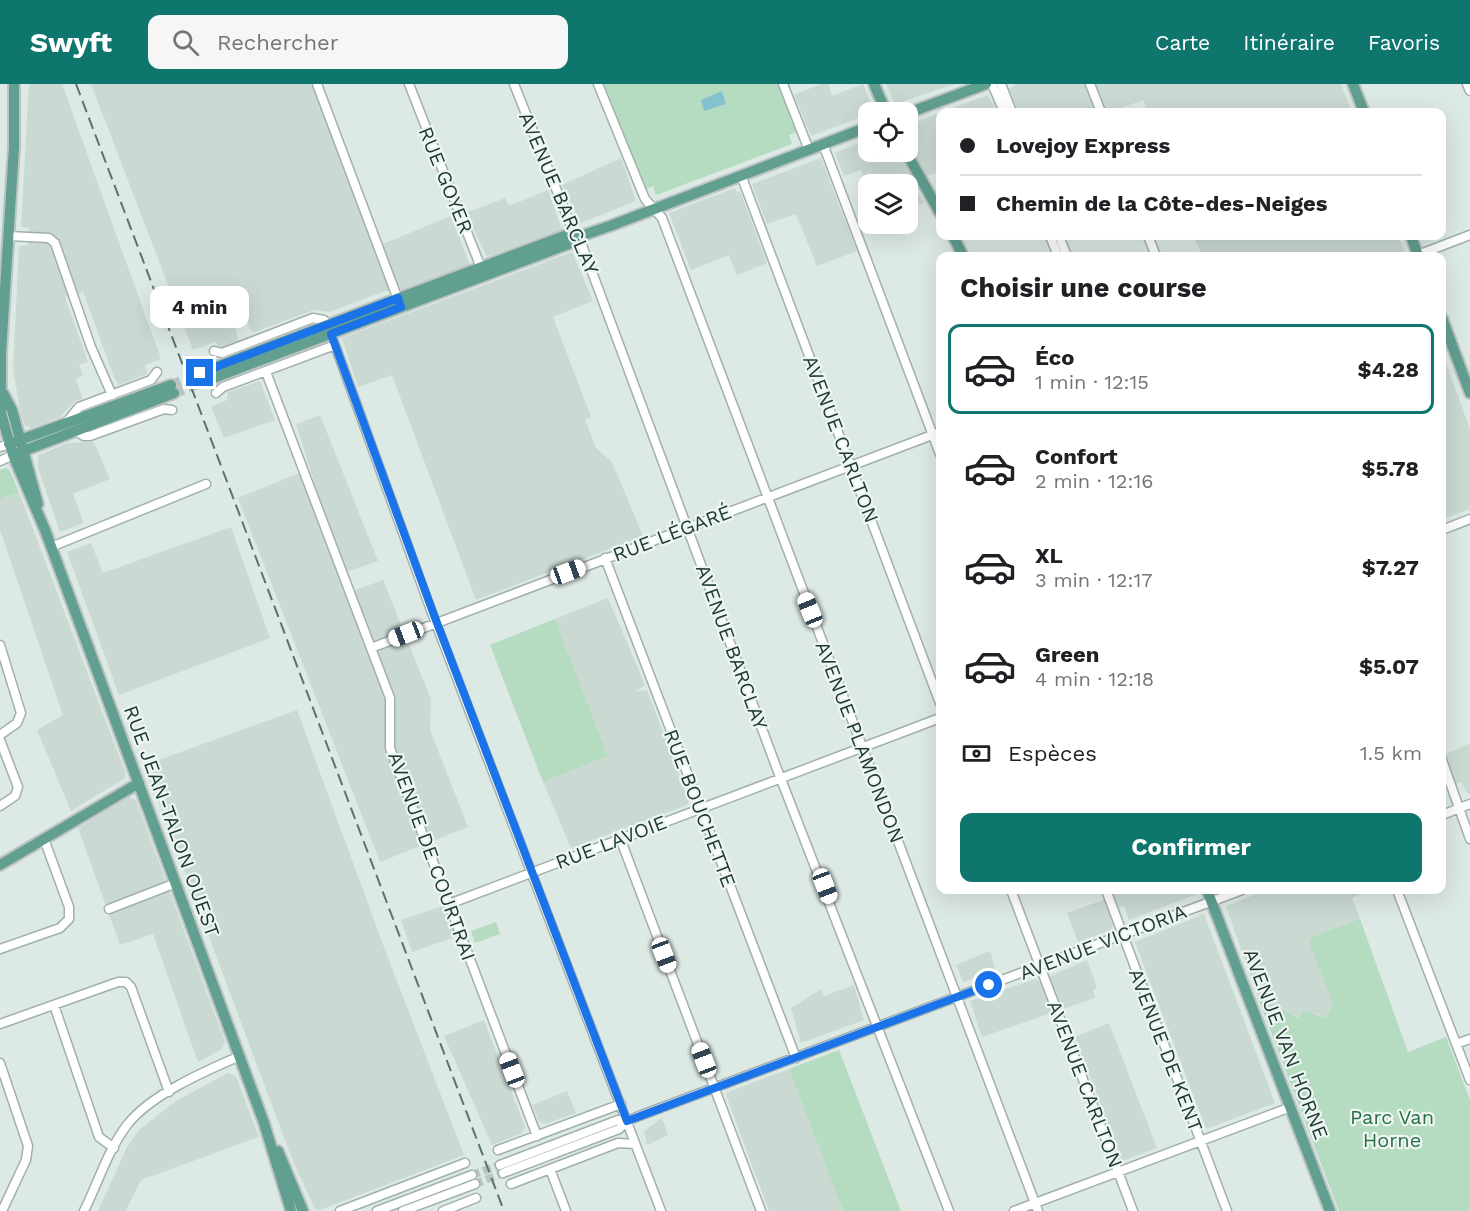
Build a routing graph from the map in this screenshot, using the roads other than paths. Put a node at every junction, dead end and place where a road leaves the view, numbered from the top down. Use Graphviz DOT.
graph roads {
  1 [pos="14,84"];
  2 [pos="21,84"];
  3 [pos="316,84"];
  4 [pos="409,84"];
  5 [pos="514,84"];
  6 [pos="598,84"];
  7 [pos="783,84"];
  8 [pos="874,84"];
  9 [pos="986,84"];
  10 [pos="992,84"];
  11 [pos="1000,84"];
  12 [pos="1090,84"];
  13 [pos="1353,84"];
  14 [pos="1467,84"];
  15 [pos="1470,91"];
  16 [pos="882,102"];
  17 [pos="1002,108"];
  18 [pos="1010,108"];
  19 [pos="1099,108"];
  20 [pos="1362,108"];
  21 [pos="918,109"];
  22 [pos="858,131"];
  23 [pos="823,144"];
  24 [pos="14,147"];
  25 [pos="809,150"];
  26 [pos="912,162"];
  27 [pos="741,175"];
  28 [pos="936,206"];
  29 [pos="654,208"];
  30 [pos="1470,235"];
  31 [pos="8,236"];
  32 [pos="578,237"];
  33 [pos="1427,252"];
  34 [pos="482,272"];
  35 [pos="399,303"];
  36 [pos="1446,329"];
  37 [pos="329,330"];
  38 [pos="335,345"];
  39 [pos="214,351"];
  40 [pos="158,372"];
  41 [pos="266,372"];
  42 [pos="202,377"];
  43 [pos="3,392"];
  44 [pos="216,393"];
  45 [pos="1470,393"];
  46 [pos="112,394"];
  47 [pos="172,410"];
  48 [pos="64,424"];
  49 [pos="76,430"];
  50 [pos="936,430"];
  51 [pos="936,433"];
  52 [pos="23,445"];
  53 [pos="7,449"];
  54 [pos="0,461"];
  55 [pos="851,465"];
  56 [pos="206,484"];
  57 [pos="767,497"];
  58 [pos="1470,519"];
  59 [pos="43,524"];
  60 [pos="689,526"];
  61 [pos="1446,528"];
  62 [pos="51,547"];
  63 [pos="605,558"];
  64 [pos="437,622"];
  65 [pos="0,645"];
  66 [pos="371,648"];
  67 [pos="936,692"];
  68 [pos="936,719"];
  69 [pos="0,735"];
  70 [pos="0,740"];
  71 [pos="862,747"];
  72 [pos="1446,771"];
  73 [pos="783,777"];
  74 [pos="139,783"];
  75 [pos="1470,804"];
  76 [pos="0,806"];
  77 [pos="700,808"];
  78 [pos="1460,808"];
  79 [pos="1446,813"];
  80 [pos="620,838"];
  81 [pos="44,839"];
  82 [pos="1470,839"];
  83 [pos="0,866"];
  84 [pos="531,872"];
  85 [pos="176,883"];
  86 [pos="1013,894"];
  87 [pos="1108,894"];
  88 [pos="1209,894"];
  89 [pos="1231,894"];
  90 [pos="1399,894"];
  91 [pos="1212,901"];
  92 [pos="449,904"];
  93 [pos="109,909"];
  94 [pos="1123,935"];
  95 [pos="0,949"];
  96 [pos="1040,965"];
  97 [pos="957,997"];
  98 [pos="54,1005"];
  99 [pos="0,1024"];
  100 [pos="879,1026"];
  101 [pos="1470,1039"];
  102 [pos="1456,1044"];
  103 [pos="240,1056"];
  104 [pos="796,1058"];
  105 [pos="0,1063"];
  106 [pos="1470,1080"];
  107 [pos="714,1088"];
  108 [pos="170,1092"];
  109 [pos="621,1104"];
  110 [pos="1291,1107"];
  111 [pos="627,1121"];
  112 [pos="267,1130"];
  113 [pos="537,1136"];
  114 [pos="1201,1141"];
  115 [pos="635,1144"];
  116 [pos="114,1148"];
  117 [pos="498,1150"];
  118 [pos="465,1163"];
  119 [pos="502,1169"];
  120 [pos="550,1169"];
  121 [pos="1119,1171"];
  122 [pos="510,1184"];
  123 [pos="476,1198"];
  124 [pos="1037,1207"];
  125 [pos="2,1211"];
  126 [pos="84,1211"];
  127 [pos="291,1211"];
  128 [pos="303,1211"];
  129 [pos="340,1211"];
  130 [pos="377,1211"];
  131 [pos="403,1211"];
  132 [pos="443,1211"];
  133 [pos="566,1211"];
  134 [pos="661,1211"];
  135 [pos="761,1211"];
  136 [pos="949,1211"];
  137 [pos="1014,1211"];
  138 [pos="1133,1211"];
  139 [pos="1227,1211"];
  140 [pos="1330,1211"];
  1 -- 24 [label="main road, RUE JEAN-TALON OUEST"];
  2 -- 24 [label="main road, RUE JEAN-TALON OUEST"];
  3 -- 35 [label="street"];
  4 -- 34 [label="street, RUE GOYER"];
  5 -- 32 [label="street, AVENUE BARCLAY"];
  6 -- 29 [label="street, AVENUE PLAMONDON"];
  7 -- 25 [label="street"];
  8 -- 16 [label="main road"];
  9 -- 21 [label="main road"];
  10 -- 17 [label="street"];
  11 -- 18 [label="street"];
  12 -- 19 [label="street"];
  13 -- 20 [label="main road"];
  14 -- 15 [label="street"];
  22 -- 23 [label="main road"];
  23 -- 25 [label="main road"];
  23 -- 50 [label="street"];
  24 -- 31 [label="main road, RUE JEAN-TALON OUEST"];
  25 -- 27 [label="main road"];
  26 -- 28 [label="main road"];
  27 -- 29 [label="main road"];
  27 -- 55 [label="street, AVENUE CARLTON"];
  29 -- 32 [label="main road"];
  29 -- 57 [label="street, AVENUE PLAMONDON"];
  30 -- 33 [label="street"];
  31 -- 43 [label="main road, RUE JEAN-TALON OUEST"];
  31 -- 46 [label="street"];
  32 -- 34 [label="main road"];
  32 -- 60 [label="street, AVENUE BARCLAY"];
  34 -- 35 [label="main road"];
  35 -- 37 [label="main road"];
  36 -- 45 [label="main road"];
  37 -- 38 [label="street"];
  37 -- 39 [label="street"];
  37 -- 42 [label="main road"];
  38 -- 41 [label="street"];
  38 -- 64 [label="street"];
  40 -- 46 [label="street"];
  41 -- 44 [label="street"];
  41 -- 66 [label="street, AVENUE DE COURTRAI"];
  43 -- 52 [label="main road, RUE JEAN-TALON OUEST"];
  43 -- 53 [label="main road, RUE JEAN-TALON OUEST"];
  46 -- 48 [label="street"];
  47 -- 49 [label="street"];
  48 -- 49 [label="main road"];
  48 -- 52 [label="main road"];
  49 -- 52 [label="main road"];
  51 -- 55 [label="street, RUE LÉGARÉ"];
  52 -- 53 [label="main road"];
  52 -- 59 [label="main road, RUE JEAN-TALON OUEST"];
  53 -- 54 [label="street"];
  53 -- 59 [label="main road, RUE JEAN-TALON OUEST"];
  55 -- 57 [label="street, RUE LÉGARÉ"];
  55 -- 67 [label="street, AVENUE CARLTON"];
  56 -- 62 [label="street"];
  57 -- 60 [label="street, RUE LÉGARÉ"];
  57 -- 71 [label="street, AVENUE PLAMONDON"];
  58 -- 61 [label="street"];
  59 -- 62 [label="main road, RUE JEAN-TALON OUEST"];
  60 -- 63 [label="street, RUE LÉGARÉ"];
  60 -- 73 [label="street, AVENUE BARCLAY"];
  62 -- 74 [label="main road, RUE JEAN-TALON OUEST"];
  63 -- 64 [label="street, RUE LÉGARÉ"];
  63 -- 77 [label="street, RUE BOUCHETTE"];
  64 -- 66 [label="street, RUE LÉGARÉ"];
  64 -- 84 [label="street"];
  65 -- 69 [label="street"];
  66 -- 92 [label="street, AVENUE DE COURTRAI"];
  68 -- 71 [label="street, RUE LAVOIE"];
  70 -- 76 [label="street"];
  71 -- 73 [label="street, RUE LAVOIE"];
  71 -- 97 [label="street, AVENUE PLAMONDON"];
  72 -- 78 [label="street"];
  73 -- 77 [label="street, RUE LAVOIE"];
  73 -- 100 [label="street, AVENUE BARCLAY"];
  74 -- 81 [label="main road"];
  74 -- 85 [label="main road, RUE JEAN-TALON OUEST"];
  75 -- 78 [label="street"];
  77 -- 80 [label="street, RUE LAVOIE"];
  77 -- 104 [label="street, RUE BOUCHETTE"];
  78 -- 79 [label="street"];
  78 -- 82 [label="street"];
  80 -- 84 [label="street, RUE LAVOIE"];
  80 -- 107 [label="street"];
  81 -- 83 [label="main road"];
  81 -- 95 [label="street"];
  84 -- 92 [label="street, RUE LAVOIE"];
  84 -- 109 [label="street"];
  85 -- 93 [label="street"];
  85 -- 103 [label="main road, RUE JEAN-TALON OUEST"];
  86 -- 96 [label="street, AVENUE CARLTON"];
  87 -- 94 [label="street, AVENUE DE KENT"];
  88 -- 91 [label="main road, AVENUE VAN HORNE"];
  89 -- 91 [label="street, AVENUE VICTORIA"];
  90 -- 102 [label="street"];
  91 -- 94 [label="street, AVENUE VICTORIA"];
  91 -- 110 [label="main road, AVENUE VAN HORNE"];
  92 -- 113 [label="street, AVENUE DE COURTRAI"];
  94 -- 96 [label="street, AVENUE VICTORIA"];
  94 -- 114 [label="street, AVENUE DE KENT"];
  96 -- 97 [label="street, AVENUE VICTORIA"];
  96 -- 121 [label="street, AVENUE CARLTON"];
  97 -- 100 [label="street, AVENUE VICTORIA"];
  97 -- 124 [label="street, AVENUE PLAMONDON"];
  98 -- 99 [label="street"];
  98 -- 108 [label="street"];
  98 -- 116 [label="street"];
  100 -- 104 [label="street, AVENUE VICTORIA"];
  100 -- 136 [label="street, AVENUE BARCLAY"];
  101 -- 102 [label="street"];
  102 -- 106 [label="street"];
  103 -- 108 [label="street"];
  103 -- 112 [label="main road, RUE JEAN-TALON OUEST"];
  104 -- 107 [label="street, AVENUE VICTORIA"];
  105 -- 125 [label="street"];
  107 -- 111 [label="street, AVENUE VICTORIA"];
  107 -- 135 [label="street"];
  108 -- 116 [label="street"];
  109 -- 111 [label="street"];
  109 -- 113 [label="street"];
  110 -- 114 [label="street"];
  110 -- 140 [label="main road, AVENUE VAN HORNE"];
  111 -- 115 [label="street"];
  111 -- 119 [label="street, AVENUE VICTORIA"];
  112 -- 127 [label="main road, RUE JEAN-TALON OUEST"];
  112 -- 128 [label="main road, RUE JEAN-TALON OUEST"];
  113 -- 117 [label="street"];
  114 -- 121 [label="street"];
  114 -- 139 [label="street, AVENUE DE KENT"];
  115 -- 120 [label="street"];
  115 -- 134 [label="street"];
  116 -- 126 [label="street"];
  118 -- 129 [label="street"];
  120 -- 122 [label="street"];
  120 -- 133 [label="street"];
  121 -- 124 [label="street"];
  121 -- 138 [label="street, AVENUE CARLTON"];
  123 -- 132 [label="street"];
  124 -- 137 [label="street"];
  130 -- 131 [label="street"];
}
